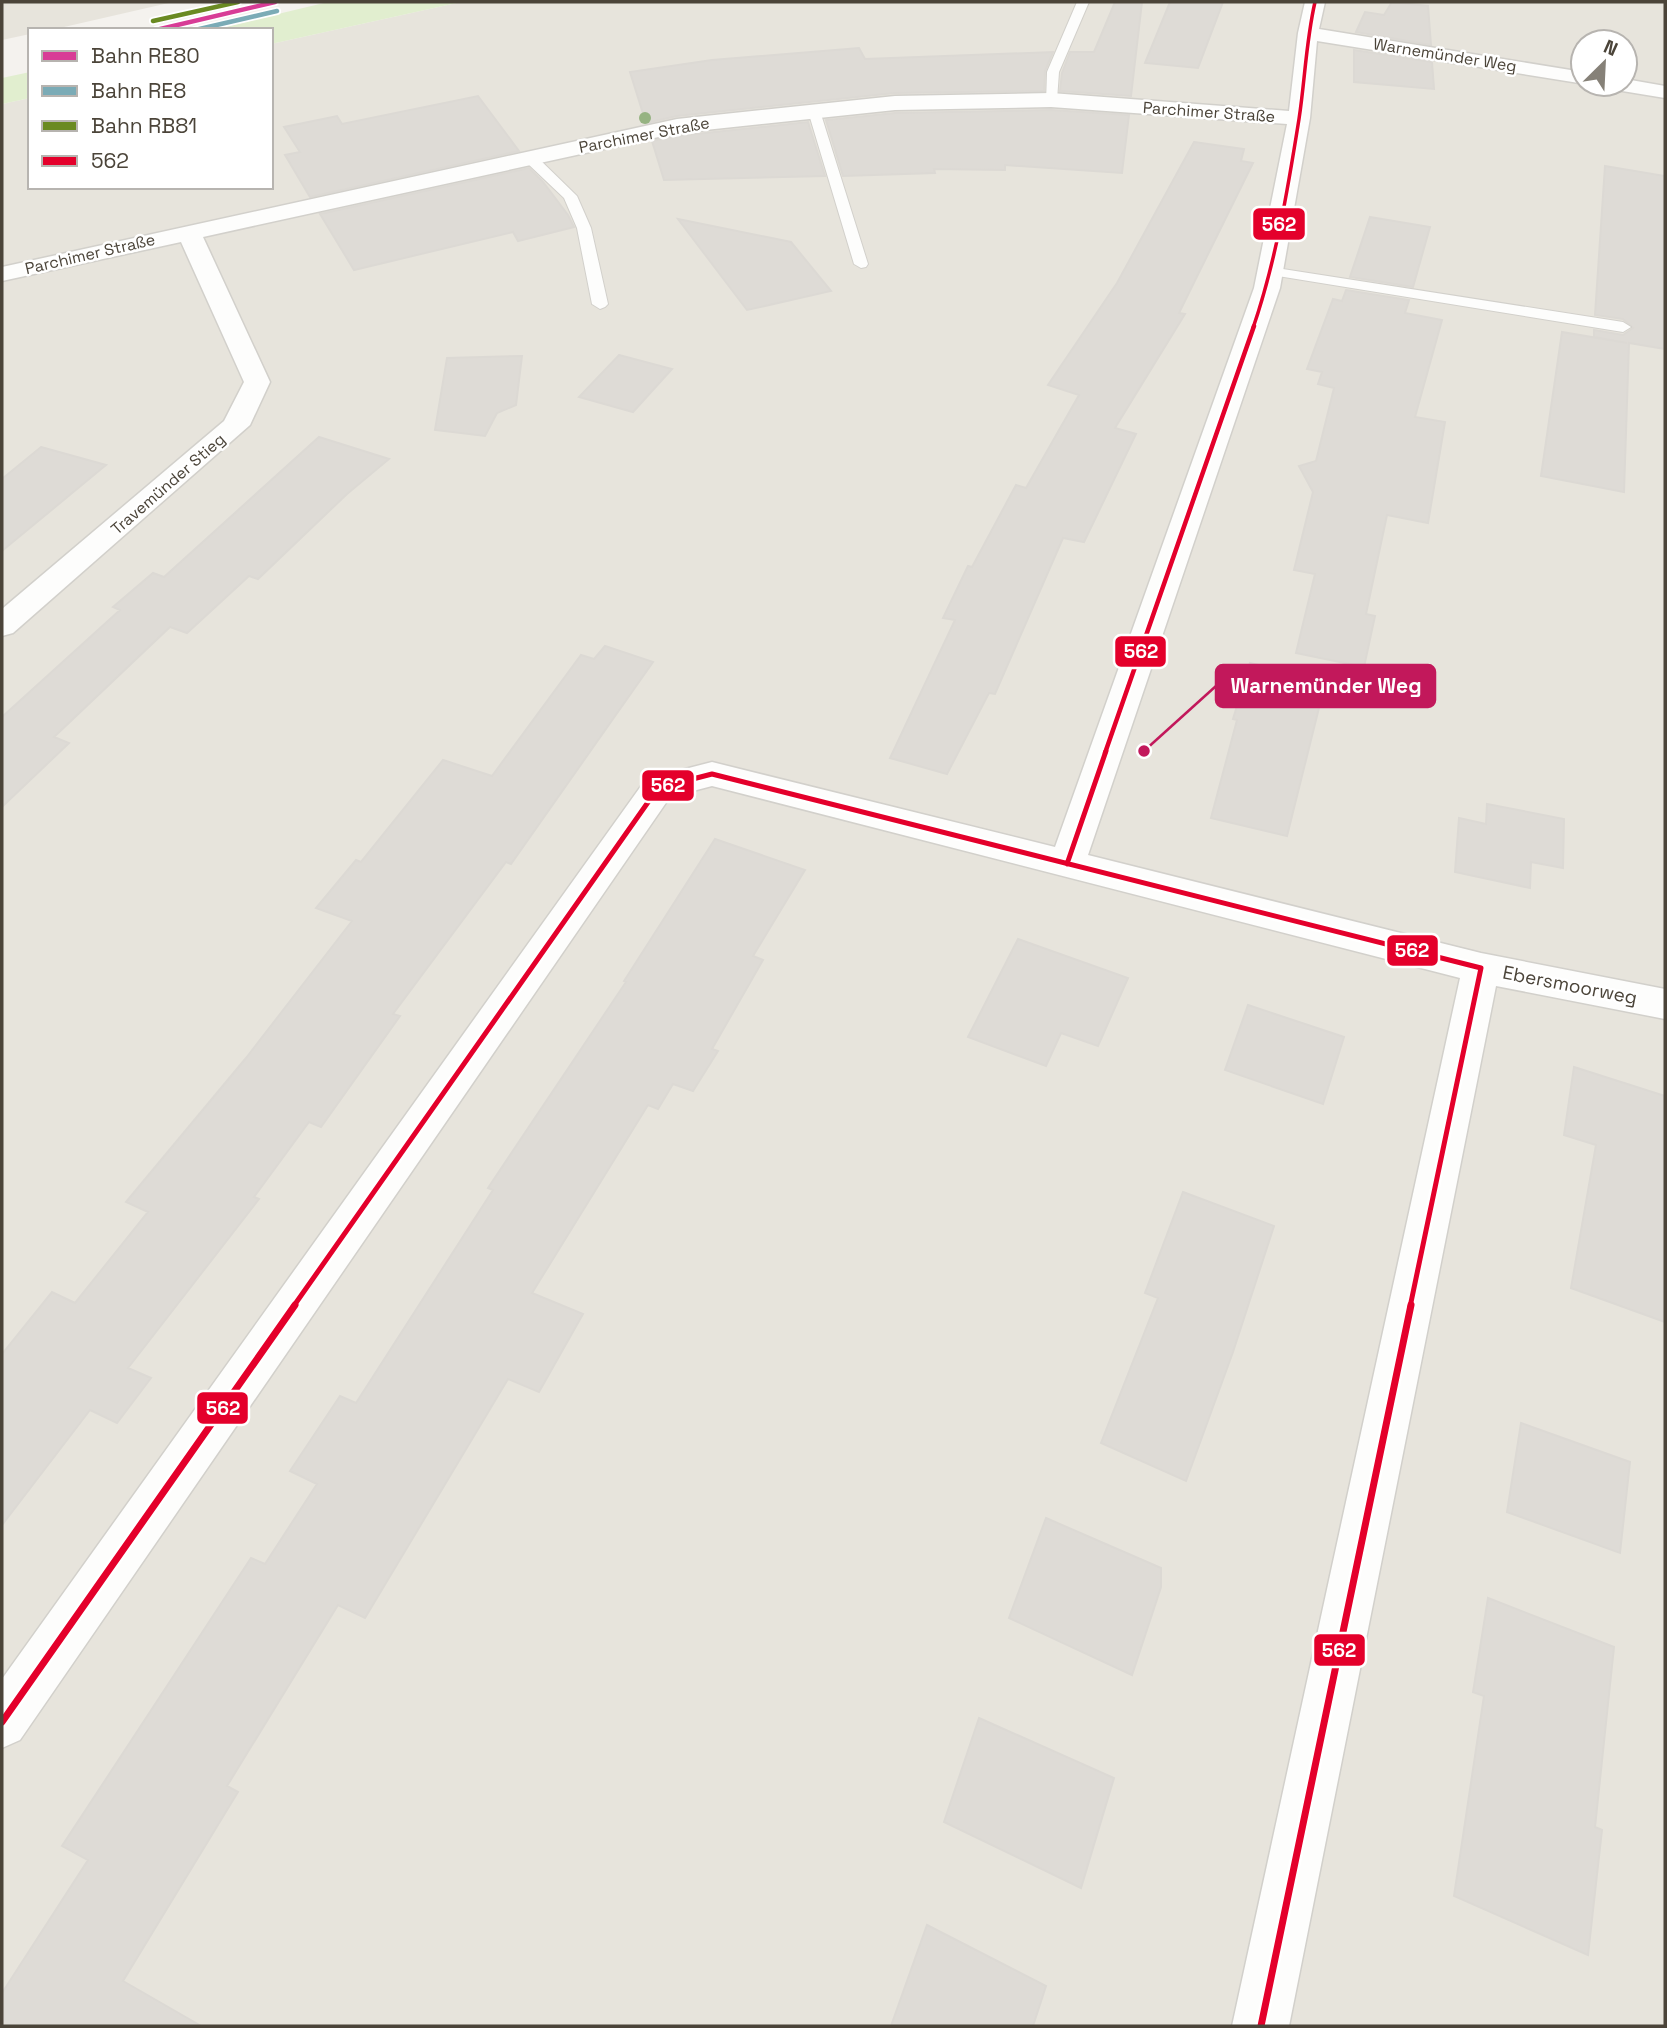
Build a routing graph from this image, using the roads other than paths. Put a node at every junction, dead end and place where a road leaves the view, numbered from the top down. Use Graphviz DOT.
graph roads {
  1 [pos="1083,2"];
  2 [pos="1315,2"];
  3 [pos="1308,33"];
  4 [pos="1569,76"];
  5 [pos="1639,88"];
  6 [pos="1665,92"];
  7 [pos="1051,100"];
  8 [pos="814,111"];
  9 [pos="1299,118"];
  10 [pos="530,158"];
  11 [pos="189,232"];
  12 [pos="861,264"];
  13 [pos="2,274"];
  14 [pos="1269,276"];
  15 [pos="600,304"];
  16 [pos="1622,332"];
  17 [pos="2,626"];
  18 [pos="1067,864"];
  19 [pos="1481,968"];
  20 [pos="1665,1004"];
  21 [pos="2,1722"];
  22 [pos="1261,2026"];
  1 -- 7 [label="lane"];
  2 -- 3 [label="street"];
  3 -- 4 [label="street, Warnemünder Weg"];
  3 -- 9 [label="street"];
  5 -- 6 [label="street"];
  7 -- 8 [label="street, Parchimer Straße"];
  7 -- 9 [label="street, Parchimer Straße"];
  8 -- 10 [label="street, Parchimer Straße"];
  8 -- 12 [label="lane"];
  9 -- 14 [label="street"];
  10 -- 11 [label="street, Parchimer Straße"];
  10 -- 15 [label="lane"];
  11 -- 13 [label="street, Parchimer Straße"];
  11 -- 17 [label="street, Travemünder Stieg"];
  14 -- 16 [label="lane"];
  14 -- 18 [label="street"];
  18 -- 19 [label="street, Ebersmoorweg"];
  18 -- 21 [label="street, Ebersmoorweg"];
  19 -- 20 [label="street, Ebersmoorweg"];
  19 -- 22 [label="street"];
}
